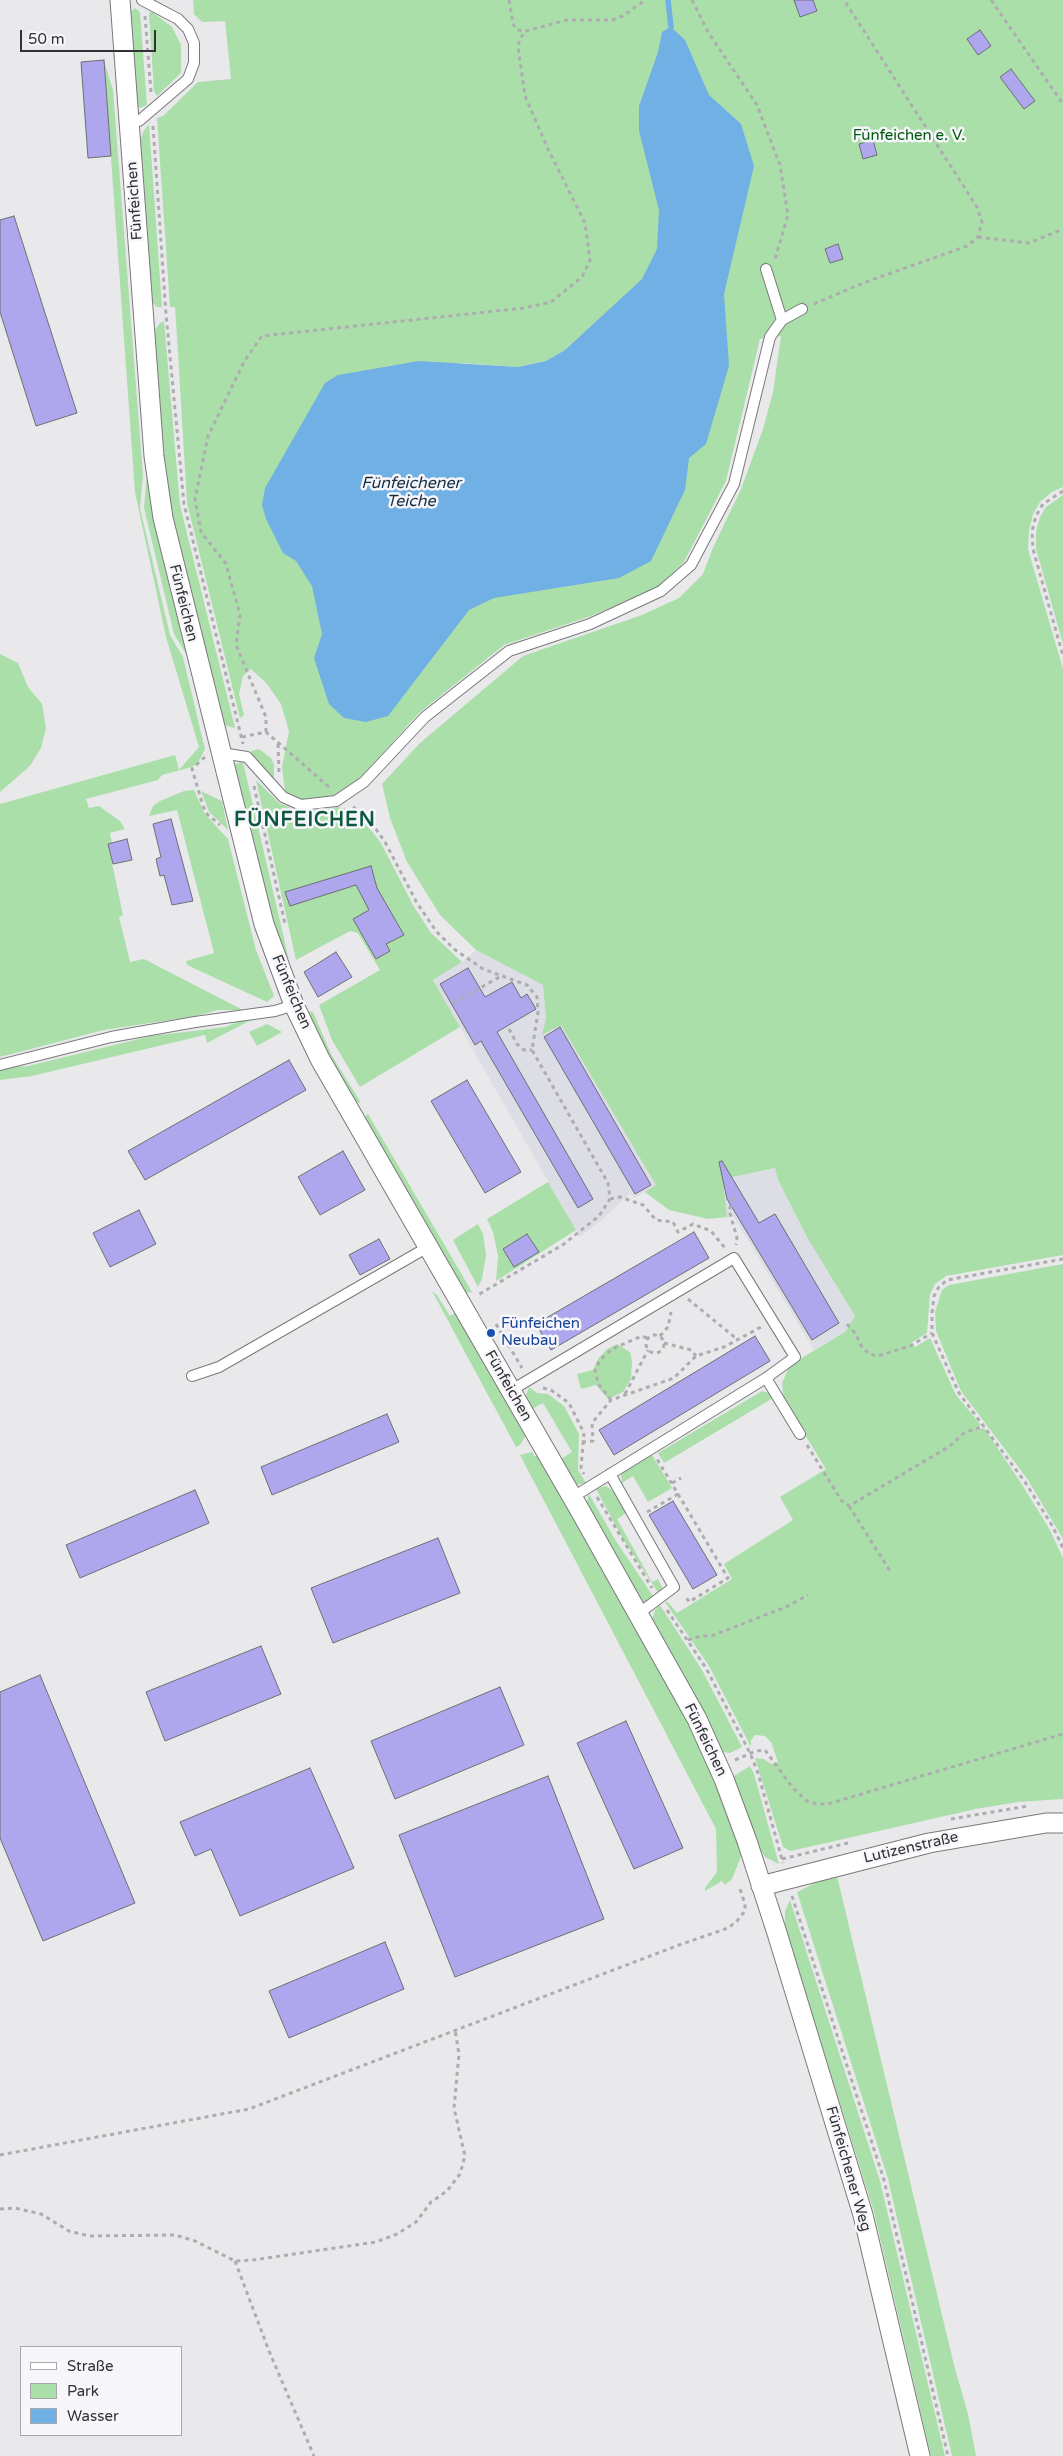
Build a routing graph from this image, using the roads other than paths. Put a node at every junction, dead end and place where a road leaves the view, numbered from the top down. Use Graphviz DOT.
graph roads {
  1 [pos="120,0"];
  2 [pos="143,0"];
  3 [pos="129,122"];
  4 [pos="766,270"];
  5 [pos="802,309"];
  6 [pos="782,320"];
  7 [pos="220,748"];
  8 [pos="294,1005"];
  9 [pos="0,1065"];
  10 [pos="428,1246"];
  11 [pos="192,1376"];
  12 [pos="766,1378"];
  13 [pos="510,1391"];
  14 [pos="800,1434"];
  15 [pos="610,1474"];
  16 [pos="573,1497"];
  17 [pos="638,1614"];
  18 [pos="1063,1823"];
  19 [pos="761,1886"];
  20 [pos="920,2456"];
  1 -- 3 [label="street, Fünfeichen"];
  2 -- 3 [label="lane"];
  3 -- 7 [label="street, Fünfeichen"];
  4 -- 6 [label="lane"];
  5 -- 6 [label="lane"];
  6 -- 7 [label="lane"];
  7 -- 8 [label="street, Fünfeichen"];
  8 -- 9 [label="lane"];
  8 -- 10 [label="street, Fünfeichen"];
  10 -- 11 [label="lane"];
  10 -- 13 [label="street, Fünfeichen"];
  12 -- 13 [label="lane"];
  12 -- 14 [label="lane"];
  12 -- 15 [label="lane"];
  13 -- 16 [label="street, Fünfeichen"];
  15 -- 16 [label="lane"];
  15 -- 17 [label="lane"];
  16 -- 17 [label="street, Fünfeichen"];
  17 -- 19 [label="street, Fünfeichen"];
  18 -- 19 [label="street, Lutizenstraße"];
  19 -- 20 [label="street, Fünfeichener Weg"];
}
